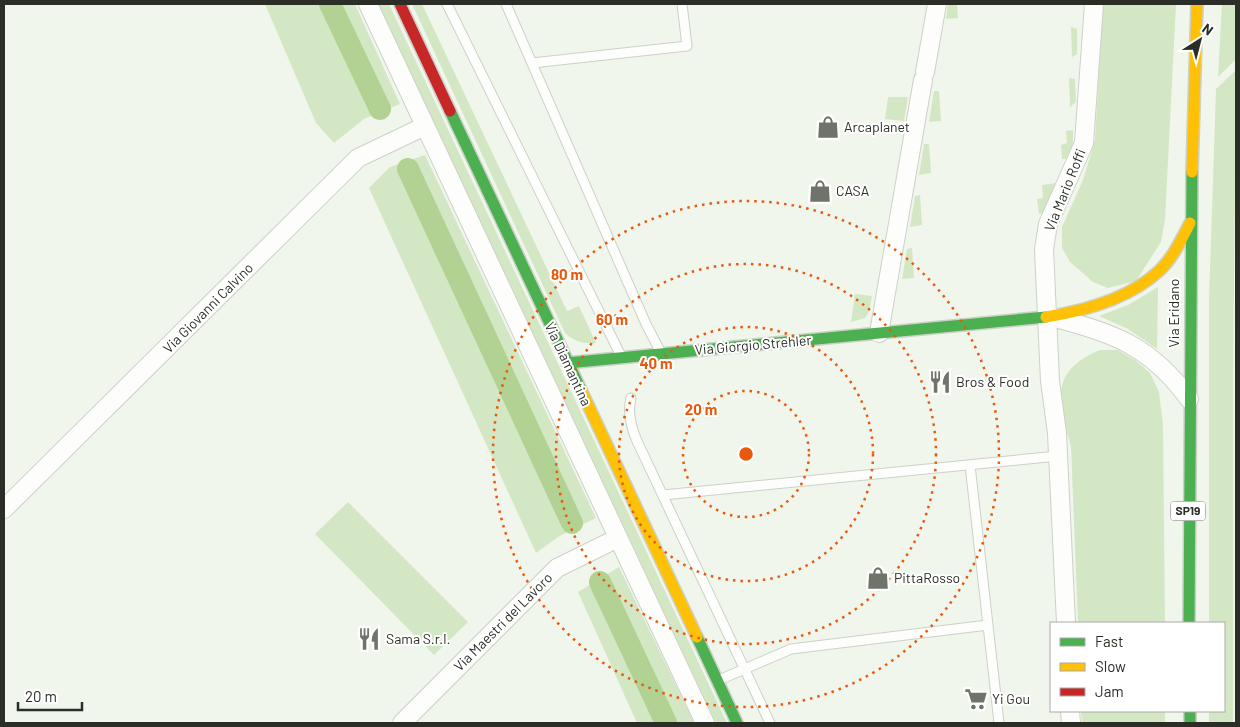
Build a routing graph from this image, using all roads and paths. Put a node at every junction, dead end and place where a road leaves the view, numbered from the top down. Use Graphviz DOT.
graph roads {
  1 [pos="368,4"];
  2 [pos="400,4"];
  3 [pos="447,4"];
  4 [pos="506,4"];
  5 [pos="682,4"];
  6 [pos="937,4"];
  7 [pos="1094,4"];
  8 [pos="1197,4"];
  9 [pos="532,63"];
  10 [pos="425,126"];
  11 [pos="1190,223"];
  12 [pos="1048,317"];
  13 [pos="879,333"];
  14 [pos="661,354"];
  15 [pos="621,357"];
  16 [pos="567,362"];
  17 [pos="631,398"];
  18 [pos="1189,399"];
  19 [pos="1058,456"];
  20 [pos="970,465"];
  21 [pos="662,495"];
  22 [pos="4,509"];
  23 [pos="618,538"];
  24 [pos="1066,622"];
  25 [pos="1189,622"];
  26 [pos="988,625"];
  27 [pos="745,670"];
  28 [pos="717,681"];
  29 [pos="402,723"];
  30 [pos="705,723"];
  31 [pos="737,723"];
  32 [pos="770,723"];
  33 [pos="999,723"];
  1 -- 10 [label="street, Via Diamantina"];
  2 -- 16 [label="street, Via Diamantina"];
  3 -- 15 [label="lane"];
  4 -- 9 [label="lane"];
  5 -- 9 [label="lane"];
  6 -- 13 [label="street"];
  7 -- 12 [label="street, Via Mario Roffi"];
  8 -- 11 [label="street, Via Eridano / SP19"];
  9 -- 14 [label="lane"];
  10 -- 22 [label="street, Via Giovanni Calvino"];
  10 -- 23 [label="street, Via Diamantina"];
  11 -- 12 [label="street, Via Giorgio Strehler"];
  11 -- 18 [label="street, Via Eridano / SP19"];
  12 -- 13 [label="street, Via Giorgio Strehler"];
  12 -- 18 [label="street, Via Giorgio Strehler"];
  12 -- 19 [label="street"];
  13 -- 14 [label="street, Via Giorgio Strehler"];
  14 -- 15 [label="street, Via Giorgio Strehler"];
  15 -- 16 [label="street, Via Giorgio Strehler"];
  16 -- 28 [label="street, Via Diamantina"];
  17 -- 21 [label="lane"];
  18 -- 25 [label="street, Via Eridano / SP19"];
  19 -- 20 [label="lane"];
  19 -- 24 [label="street"];
  20 -- 21 [label="lane"];
  20 -- 26 [label="lane"];
  21 -- 27 [label="lane"];
  23 -- 29 [label="street, Via Maestri del Lavoro"];
  23 -- 30 [label="street, Via Diamantina"];
  26 -- 27 [label="lane"];
  26 -- 33 [label="lane"];
  27 -- 28 [label="lane"];
  27 -- 32 [label="lane"];
  28 -- 31 [label="street, Via Diamantina"];
}
